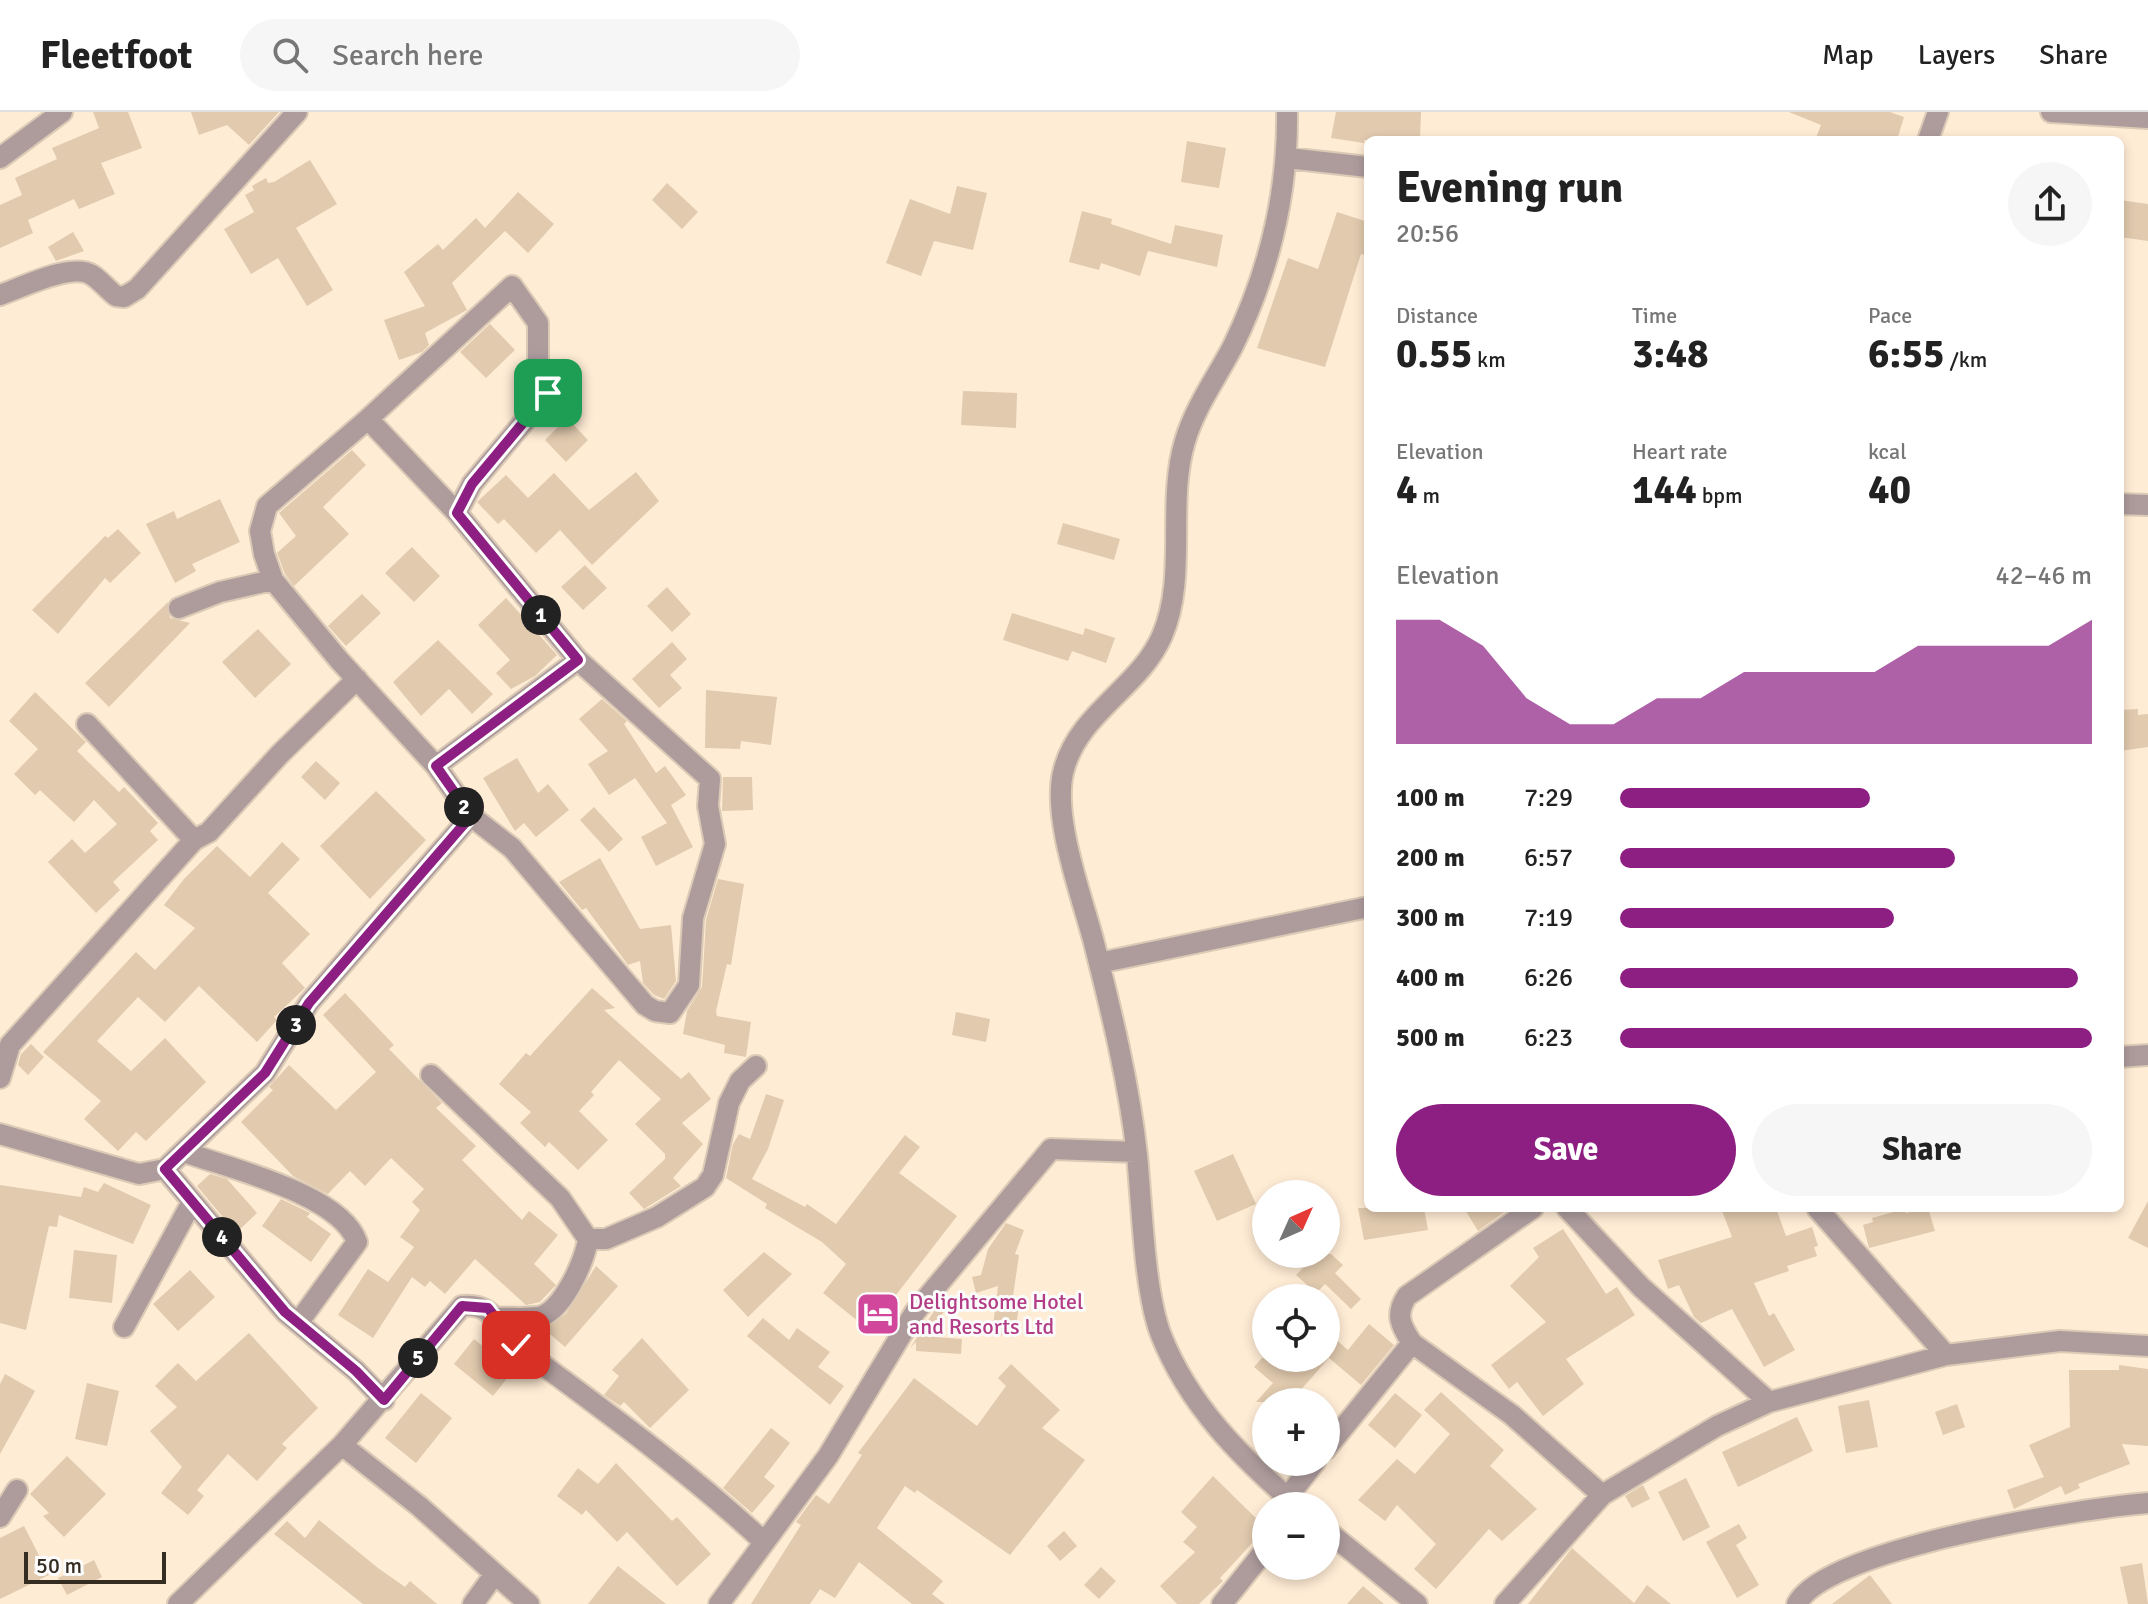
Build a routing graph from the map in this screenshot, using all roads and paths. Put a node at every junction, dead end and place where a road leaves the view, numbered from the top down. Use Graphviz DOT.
graph roads {
  1 [pos="62,112"];
  2 [pos="297,112"];
  3 [pos="1287,112"];
  4 [pos="1938,112"];
  5 [pos="2051,112"];
  6 [pos="2148,118"];
  7 [pos="1929,136"];
  8 [pos="0,158"];
  9 [pos="1287,158"];
  10 [pos="1364,167"];
  11 [pos="0,295"];
  12 [pos="368,419"];
  13 [pos="2124,504"];
  14 [pos="2148,505"];
  15 [pos="457,513"];
  16 [pos="273,580"];
  17 [pos="179,608"];
  18 [pos="578,660"];
  19 [pos="357,679"];
  20 [pos="87,724"];
  21 [pos="436,766"];
  22 [pos="471,816"];
  23 [pos="194,840"];
  24 [pos="1364,908"];
  25 [pos="1099,963"];
  26 [pos="2148,1055"];
  27 [pos="2124,1057"];
  28 [pos="756,1066"];
  29 [pos="431,1075"];
  30 [pos="0,1078"];
  31 [pos="0,1134"];
  32 [pos="184,1152"];
  33 [pos="1136,1152"];
  34 [pos="165,1169"];
  35 [pos="192,1202"];
  36 [pos="1527,1212"];
  37 [pos="1571,1212"];
  38 [pos="1821,1212"];
  39 [pos="588,1239"];
  40 [pos="493,1318"];
  41 [pos="298,1323"];
  42 [pos="124,1327"];
  43 [pos="1412,1343"];
  44 [pos="2148,1346"];
  45 [pos="1946,1355"];
  46 [pos="384,1400"];
  47 [pos="1769,1402"];
  48 [pos="1340,1432"];
  49 [pos="342,1445"];
  50 [pos="17,1490"];
  51 [pos="1282,1492"];
  52 [pos="1602,1495"];
  53 [pos="2148,1503"];
  54 [pos="0,1517"];
  55 [pos="1340,1541"];
  56 [pos="764,1542"];
  57 [pos="1252,1566"];
  58 [pos="494,1575"];
  59 [pos="178,1604"];
  60 [pos="473,1604"];
  61 [pos="529,1604"];
  62 [pos="719,1604"];
  63 [pos="1222,1604"];
  64 [pos="1417,1604"];
  65 [pos="1505,1604"];
  66 [pos="1797,1604"];
  1 -- 8 [label="street"];
  2 -- 11 [label="street"];
  3 -- 9 [label="street"];
  4 -- 7 [label="street"];
  5 -- 6 [label="street"];
  9 -- 10 [label="street"];
  9 -- 25 [label="street"];
  12 -- 15 [label="street"];
  12 -- 15 [label="street"];
  12 -- 16 [label="street"];
  13 -- 14 [label="street"];
  15 -- 18 [label="street"];
  16 -- 17 [label="street"];
  16 -- 19 [label="street"];
  18 -- 21 [label="street"];
  18 -- 22 [label="street"];
  19 -- 21 [label="street"];
  19 -- 23 [label="street"];
  20 -- 23 [label="street"];
  21 -- 22 [label="street"];
  22 -- 32 [label="street"];
  23 -- 30 [label="street"];
  24 -- 25 [label="street"];
  25 -- 33 [label="street"];
  26 -- 27 [label="street"];
  28 -- 39 [label="street"];
  29 -- 39 [label="street"];
  31 -- 34 [label="street"];
  32 -- 34 [label="street"];
  32 -- 41 [label="street"];
  33 -- 51 [label="street"];
  33 -- 56 [label="street"];
  34 -- 35 [label="street"];
  35 -- 41 [label="street"];
  35 -- 42 [label="street"];
  36 -- 43 [label="street"];
  37 -- 47 [label="street"];
  38 -- 45 [label="street"];
  39 -- 40 [label="street"];
  40 -- 46 [label="street"];
  40 -- 56 [label="street"];
  41 -- 46 [label="street"];
  43 -- 48 [label="street"];
  43 -- 52 [label="street"];
  44 -- 45 [label="street"];
  45 -- 47 [label="street"];
  46 -- 49 [label="street"];
  47 -- 52 [label="street"];
  49 -- 58 [label="street"];
  49 -- 59 [label="street"];
  50 -- 54 [label="street"];
  52 -- 65 [label="street"];
  53 -- 66 [label="street"];
  55 -- 64 [label="street"];
  56 -- 62 [label="street"];
  57 -- 63 [label="street"];
  58 -- 60 [label="street"];
  58 -- 61 [label="street"];
}
